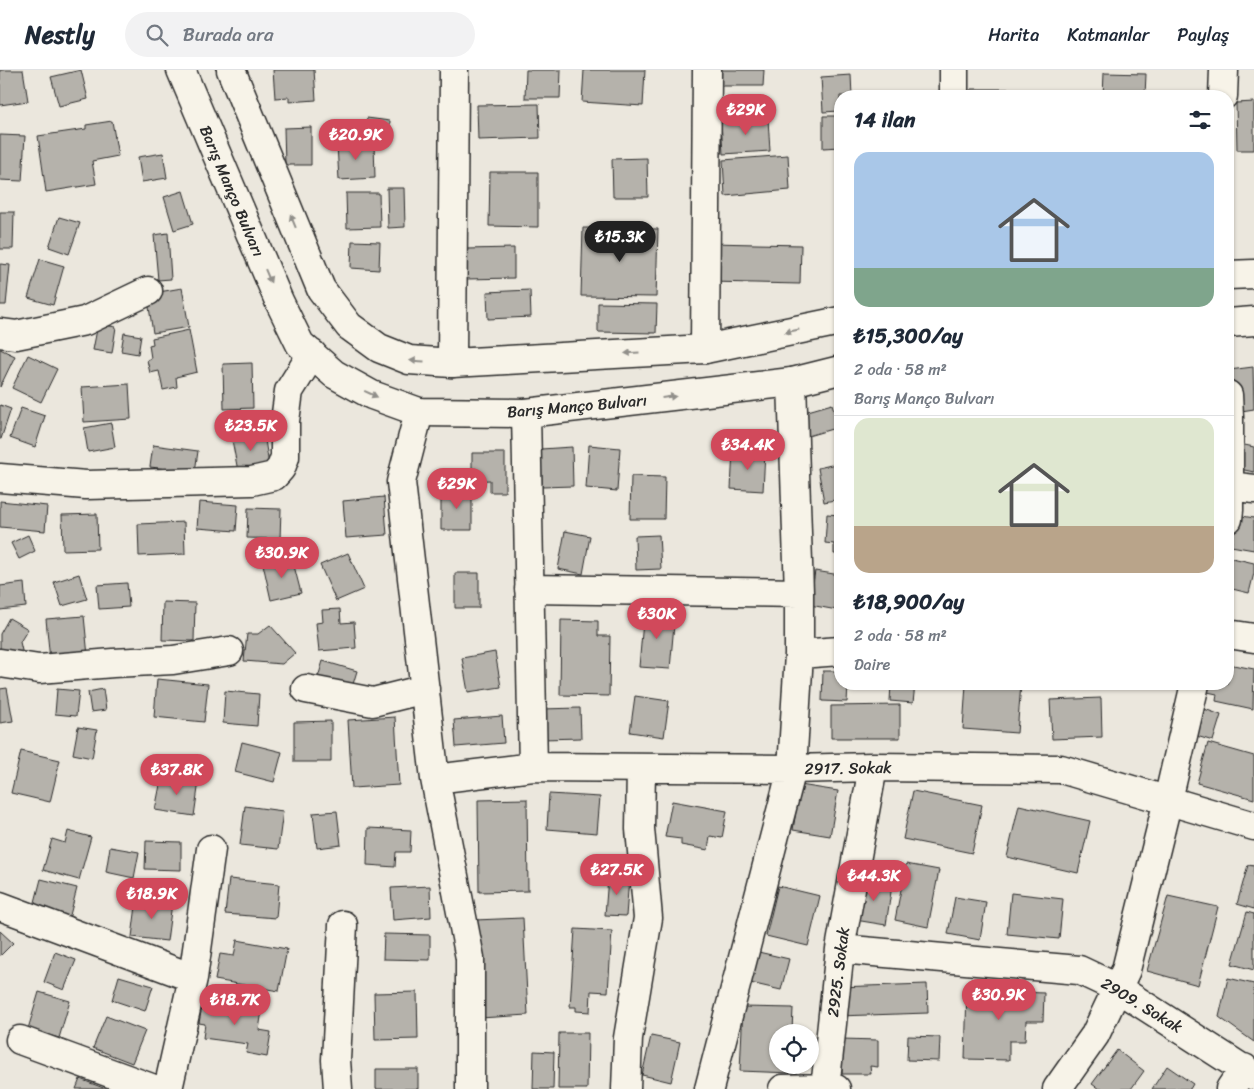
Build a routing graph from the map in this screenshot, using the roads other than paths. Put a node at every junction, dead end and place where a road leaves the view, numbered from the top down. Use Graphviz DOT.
graph roads {
  1 [pos="181,70"];
  2 [pos="230,70"];
  3 [pos="454,70"];
  4 [pos="707,70"];
  5 [pos="954,70"];
  6 [pos="1224,70"];
  7 [pos="954,90"];
  8 [pos="1223,90"];
  9 [pos="1254,274"];
  10 [pos="1234,275"];
  11 [pos="148,291"];
  12 [pos="1254,321"];
  13 [pos="834,322"];
  14 [pos="1234,323"];
  15 [pos="0,333"];
  16 [pos="705,349"];
  17 [pos="312,354"];
  18 [pos="452,363"];
  19 [pos="834,372"];
  20 [pos="792,382"];
  21 [pos="418,412"];
  22 [pos="526,413"];
  23 [pos="1234,444"];
  24 [pos="0,478"];
  25 [pos="1242,487"];
  26 [pos="1234,505"];
  27 [pos="529,589"];
  28 [pos="800,593"];
  29 [pos="1234,635"];
  30 [pos="1254,638"];
  31 [pos="229,651"];
  32 [pos="834,651"];
  33 [pos="799,654"];
  34 [pos="0,663"];
  35 [pos="306,689"];
  36 [pos="425,689"];
  37 [pos="1194,690"];
  38 [pos="533,767"];
  39 [pos="873,767"];
  40 [pos="641,768"];
  41 [pos="792,769"];
  42 [pos="435,780"];
  43 [pos="1168,800"];
  44 [pos="1254,826"];
  45 [pos="211,850"];
  46 [pos="0,906"];
  47 [pos="343,925"];
  48 [pos="840,949"];
  49 [pos="193,978"];
  50 [pos="1117,988"];
  51 [pos="20,1040"];
  52 [pos="1242,1078"];
  53 [pos="154,1089"];
  54 [pos="168,1089"];
  55 [pos="338,1089"];
  56 [pos="470,1089"];
  57 [pos="626,1089"];
  58 [pos="709,1089"];
  59 [pos="783,1089"];
  60 [pos="828,1089"];
  61 [pos="1057,1089"];
  1 -- 17 [label="street, Barış Manço Bulvarı, one-way"];
  18 -- 2 [label="street, one-way"];
  3 -- 18 [label="street"];
  4 -- 16 [label="street"];
  5 -- 7 [label="street"];
  6 -- 8 [label="street"];
  9 -- 10 [label="street"];
  11 -- 15 [label="street"];
  12 -- 14 [label="street"];
  13 -- 16 [label="street, one-way"];
  16 -- 18 [label="street, one-way"];
  17 -- 21 [label="street, Barış Manço Bulvarı, one-way"];
  17 -- 24 [label="street"];
  19 -- 20 [label="street, Barış Manço Bulvarı"];
  22 -- 20 [label="street, Barış Manço Bulvarı, one-way"];
  20 -- 28 [label="street"];
  21 -- 22 [label="street, Barış Manço Bulvarı"];
  21 -- 36 [label="street"];
  22 -- 27 [label="street"];
  23 -- 25 [label="street"];
  25 -- 26 [label="street"];
  27 -- 28 [label="street"];
  27 -- 38 [label="street"];
  28 -- 33 [label="street"];
  29 -- 30 [label="street"];
  31 -- 34 [label="street"];
  32 -- 33 [label="street"];
  33 -- 41 [label="street"];
  35 -- 36 [label="street"];
  36 -- 42 [label="street"];
  37 -- 43 [label="street"];
  38 -- 40 [label="street, 2917. Sokak"];
  38 -- 42 [label="street, 2917. Sokak"];
  39 -- 41 [label="street, 2917. Sokak"];
  39 -- 43 [label="street, 2917. Sokak"];
  39 -- 48 [label="street, 2925. Sokak"];
  40 -- 41 [label="street, 2917. Sokak"];
  40 -- 57 [label="street"];
  41 -- 58 [label="street"];
  42 -- 56 [label="street"];
  43 -- 44 [label="street, 2917. Sokak"];
  43 -- 50 [label="street"];
  45 -- 49 [label="street"];
  46 -- 49 [label="street"];
  47 -- 55 [label="street"];
  48 -- 50 [label="street, 2909. Sokak"];
  48 -- 60 [label="street, 2925. Sokak"];
  49 -- 54 [label="street"];
  50 -- 52 [label="street, 2909. Sokak"];
  50 -- 61 [label="street"];
  51 -- 53 [label="street"];
  59 -- 60 [label="street"];
}
